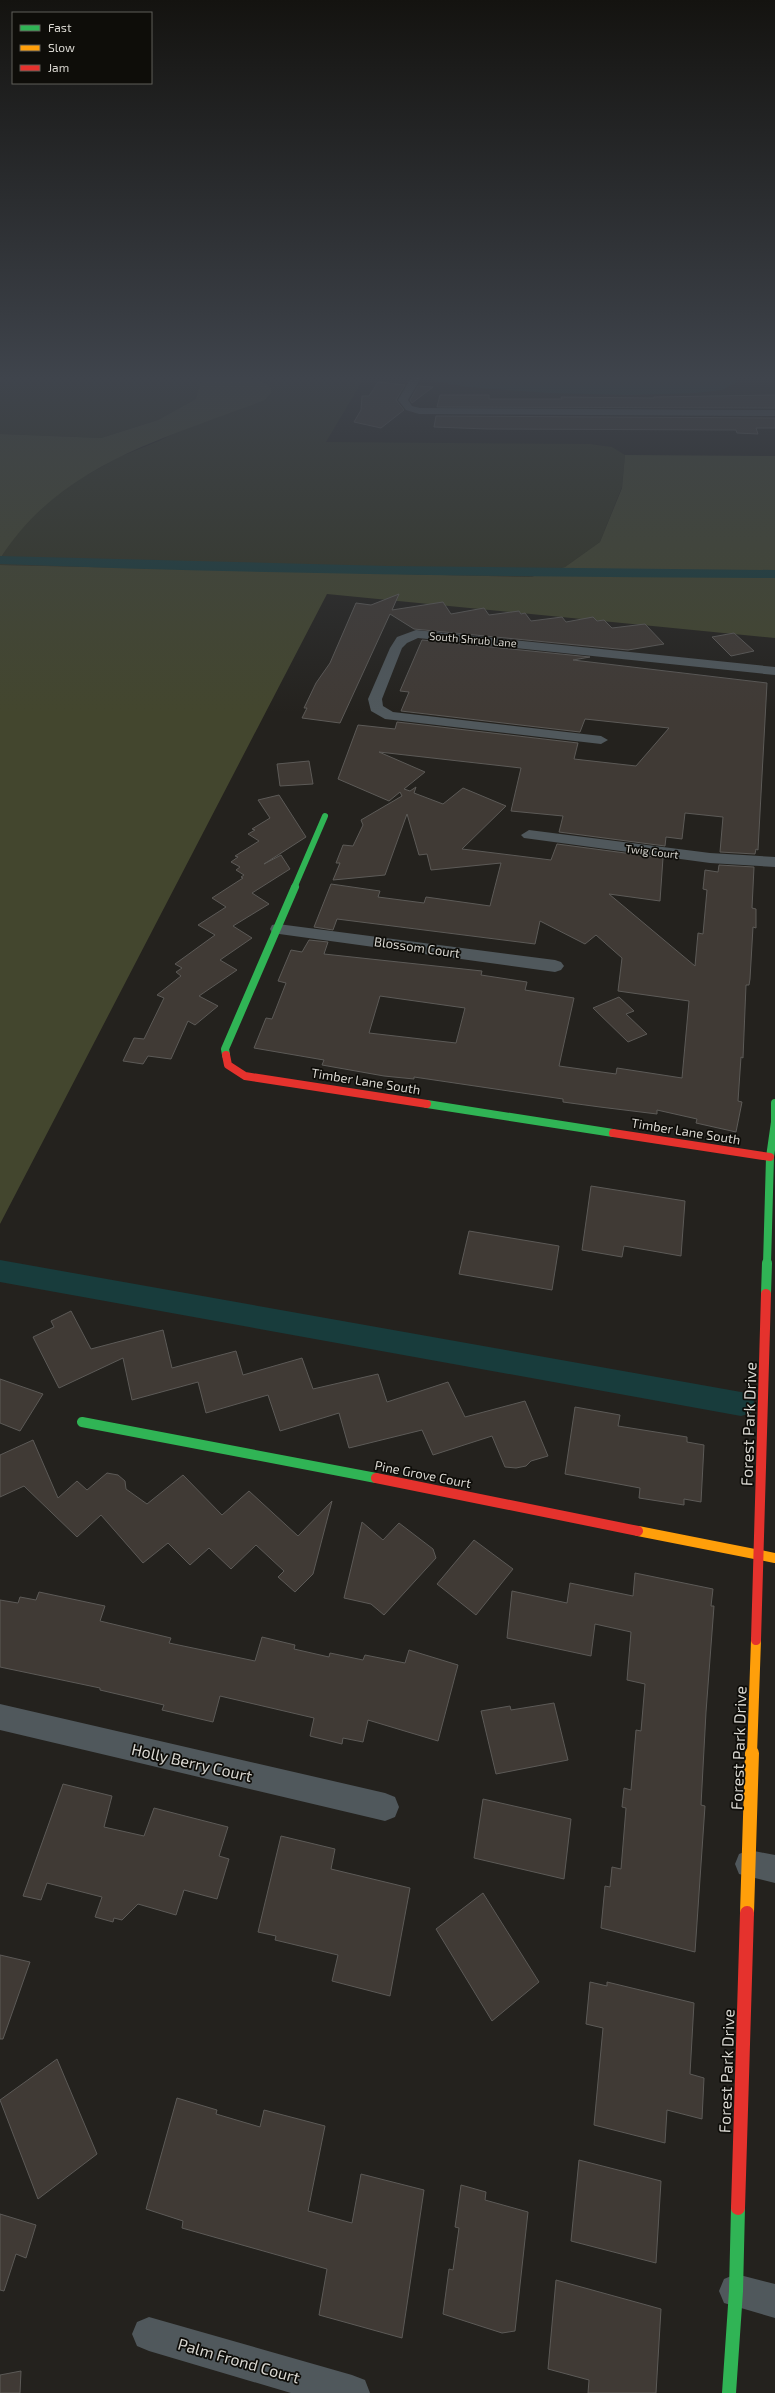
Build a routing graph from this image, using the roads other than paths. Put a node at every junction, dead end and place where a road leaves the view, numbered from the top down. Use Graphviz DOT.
graph roads {
  1 [pos="775,671"];
  2 [pos="601,740"];
  3 [pos="325,816"];
  4 [pos="528,835"];
  5 [pos="775,862"];
  6 [pos="278,929"];
  7 [pos="555,966"];
  8 [pos="775,1103"];
  9 [pos="770,1157"];
  10 [pos="82,1422"];
  11 [pos="759,1555"];
  12 [pos="775,1558"];
  13 [pos="0,1717"];
  14 [pos="385,1807"];
  15 [pos="762,1866"];
  16 [pos="736,2291"];
  17 [pos="775,2301"];
  18 [pos="149,2334"];
  19 [pos="352,2393"];
  20 [pos="729,2393"];
  1 -- 2 [label="street, South Shrub Lane"];
  3 -- 6 [label="street, Timber Lane South"];
  4 -- 5 [label="street, Twig Court"];
  6 -- 7 [label="street, Blossom Court"];
  6 -- 9 [label="street, Timber Lane South"];
  8 -- 9 [label="street, Forest Park Drive"];
  9 -- 11 [label="street, Forest Park Drive"];
  10 -- 11 [label="street, Pine Grove Court"];
  11 -- 12 [label="street, Pine Grove Court"];
  11 -- 15 [label="street, Forest Park Drive"];
  13 -- 14 [label="street, Holly Berry Court"];
  15 -- 16 [label="street, Forest Park Drive"];
  16 -- 17 [label="street"];
  16 -- 20 [label="street, Forest Park Drive"];
  18 -- 19 [label="street, Palm Frond Court"];
}
